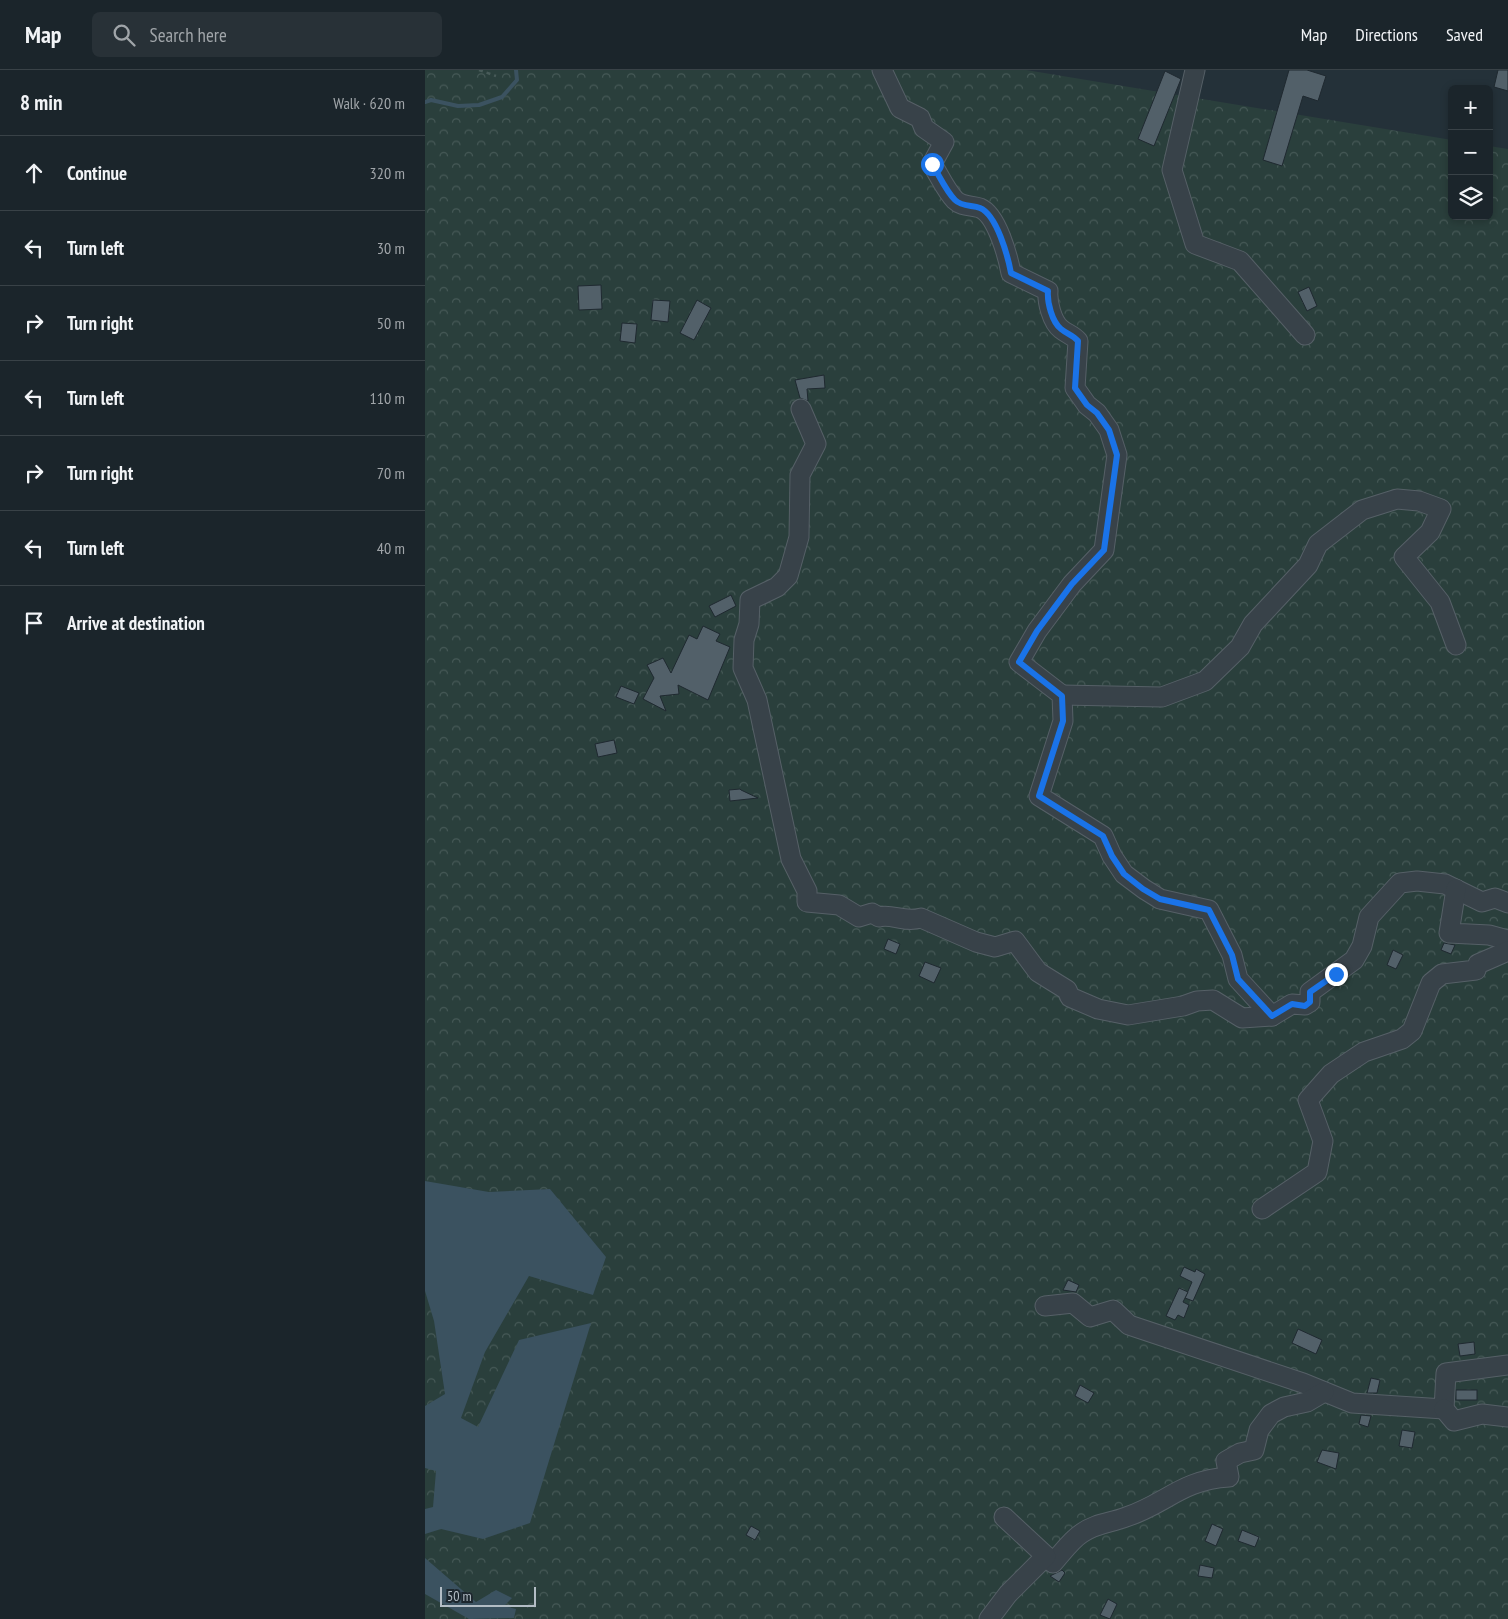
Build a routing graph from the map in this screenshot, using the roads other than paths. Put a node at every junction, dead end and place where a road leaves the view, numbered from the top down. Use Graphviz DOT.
graph roads {
  1 [pos="882,70"];
  2 [pos="1195,70"];
  3 [pos="1305,335"];
  4 [pos="801,410"];
  5 [pos="1456,645"];
  6 [pos="1062,696"];
  7 [pos="1456,890"];
  8 [pos="1508,902"];
  9 [pos="1508,940"];
  10 [pos="1508,951"];
  11 [pos="1272,1016"];
  12 [pos="1262,1209"];
  13 [pos="1045,1306"];
  14 [pos="1508,1365"];
  15 [pos="1324,1392"];
  16 [pos="1444,1409"];
  17 [pos="1508,1417"];
  18 [pos="1004,1517"];
  19 [pos="1046,1556"];
  20 [pos="989,1619"];
  1 -- 6 [label="street"];
  2 -- 3 [label="street"];
  4 -- 11 [label="street"];
  5 -- 6 [label="street"];
  6 -- 11 [label="street"];
  7 -- 8 [label="street"];
  7 -- 9 [label="street"];
  7 -- 11 [label="street"];
  10 -- 12 [label="street"];
  13 -- 15 [label="street"];
  14 -- 16 [label="street"];
  15 -- 16 [label="street"];
  15 -- 19 [label="street"];
  16 -- 17 [label="street"];
  18 -- 19 [label="street"];
  19 -- 20 [label="street"];
}
